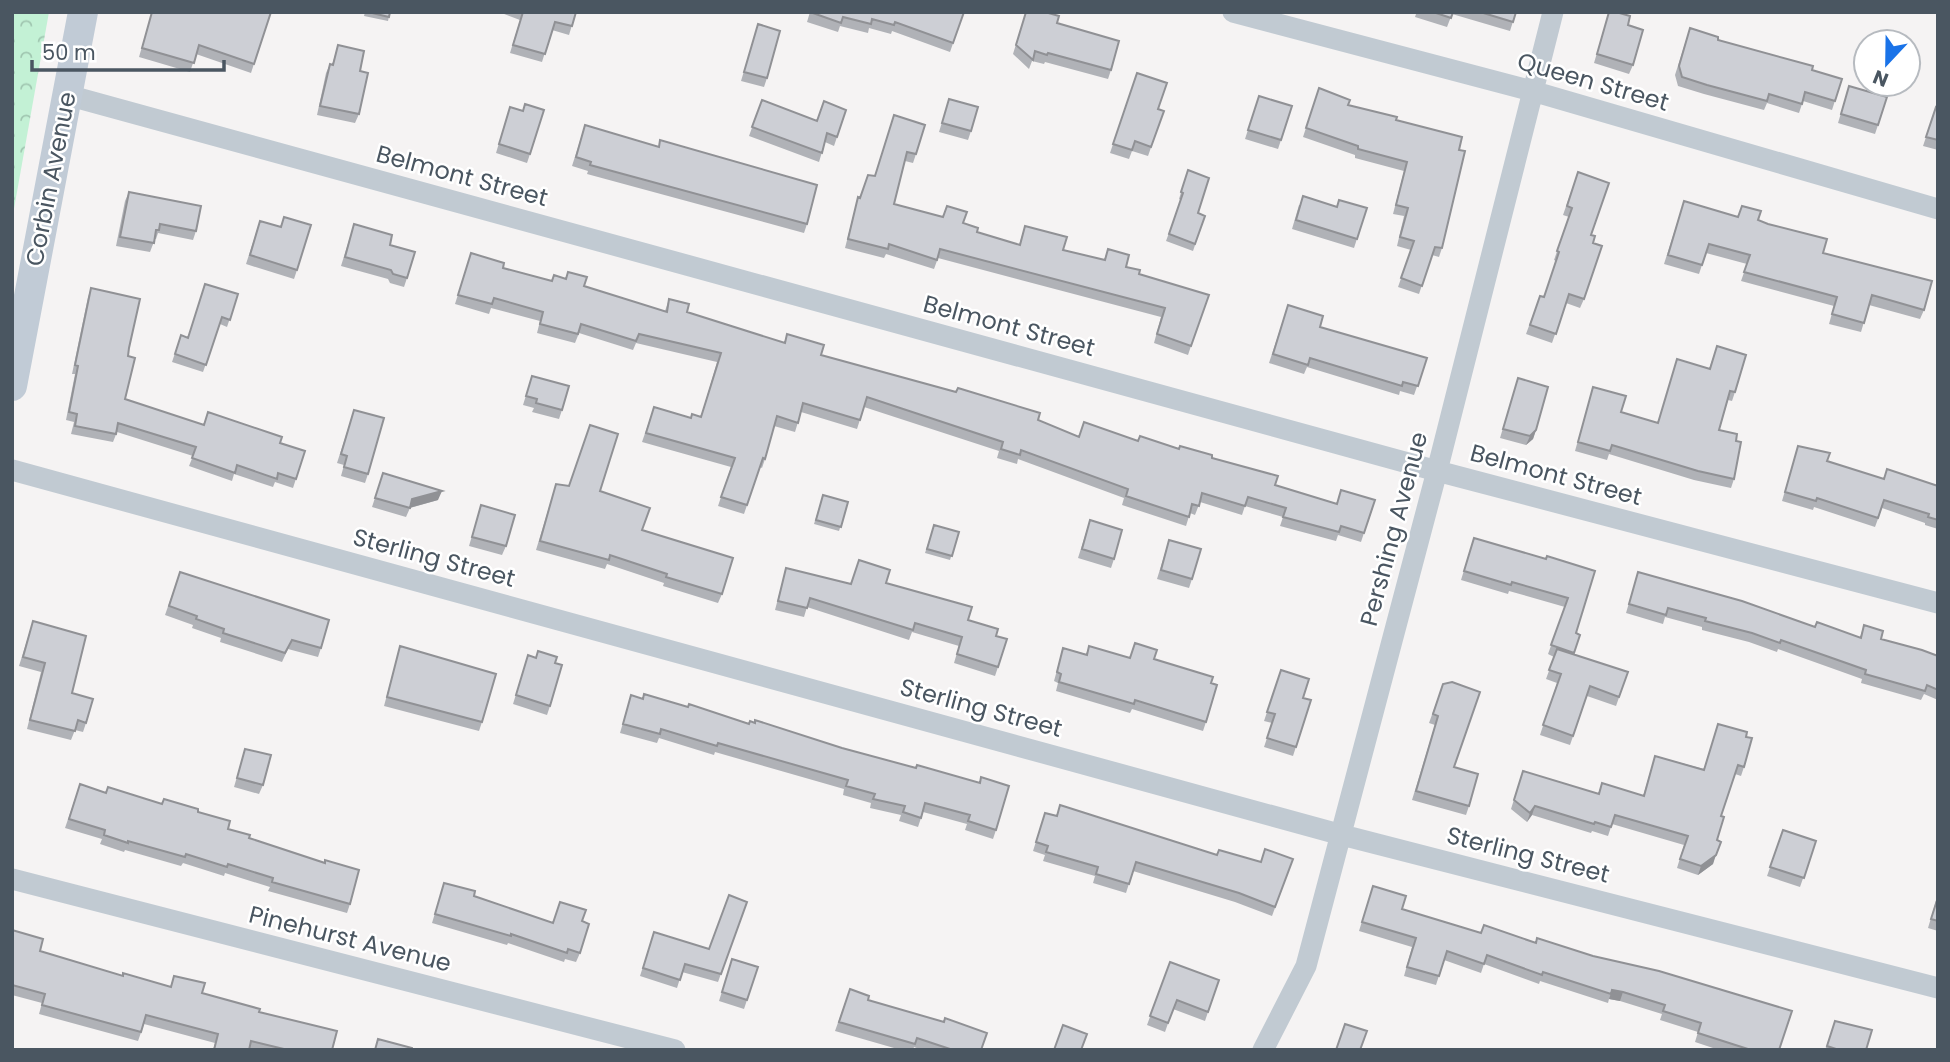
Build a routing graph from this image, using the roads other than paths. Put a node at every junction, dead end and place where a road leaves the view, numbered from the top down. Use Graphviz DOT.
graph roads {
  1 [pos="83,12"];
  2 [pos="1233,12"];
  3 [pos="1553,12"];
  4 [pos="1532,91"];
  5 [pos="67,95"];
  6 [pos="1938,209"];
  7 [pos="12,386"];
  8 [pos="12,470"];
  9 [pos="1437,471"];
  10 [pos="1938,603"];
  11 [pos="1342,835"];
  12 [pos="12,879"];
  13 [pos="1938,988"];
  14 [pos="675,1050"];
  15 [pos="1263,1050"];
  1 -- 5 [label="main road, Corbin Avenue"];
  2 -- 4 [label="street, Queen Street"];
  3 -- 4 [label="street, Pershing Avenue"];
  4 -- 6 [label="street, Queen Street"];
  4 -- 9 [label="street, Pershing Avenue"];
  5 -- 7 [label="main road, Corbin Avenue"];
  5 -- 9 [label="street, Belmont Street"];
  8 -- 11 [label="street, Sterling Street"];
  9 -- 10 [label="street, Belmont Street"];
  9 -- 11 [label="street, Pershing Avenue"];
  11 -- 13 [label="street, Sterling Street"];
  11 -- 15 [label="street, Pershing Avenue"];
  12 -- 14 [label="street, Pinehurst Avenue"];
}
